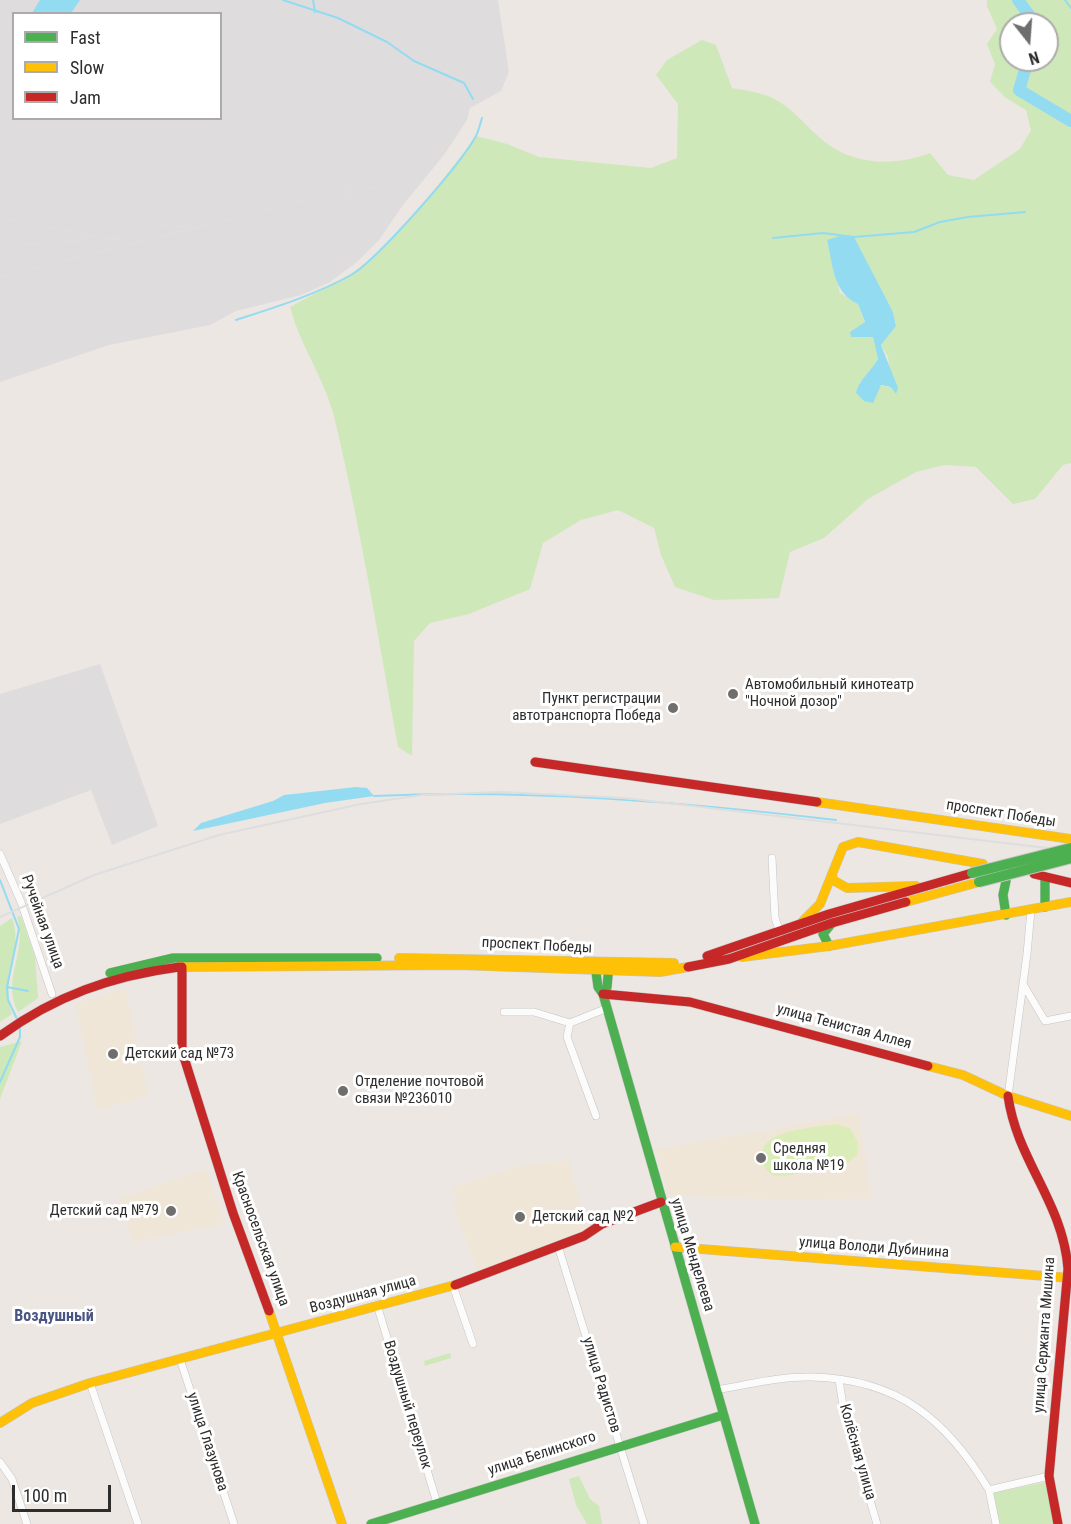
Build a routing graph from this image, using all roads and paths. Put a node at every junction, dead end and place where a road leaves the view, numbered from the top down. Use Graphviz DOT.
graph roads {
  1 [pos="535,762"];
  2 [pos="1071,839"];
  3 [pos="1071,848"];
  4 [pos="0,854"];
  5 [pos="772,858"];
  6 [pos="1071,858"];
  7 [pos="983,864"];
  8 [pos="832,874"];
  9 [pos="976,878"];
  10 [pos="1006,881"];
  11 [pos="1071,883"];
  12 [pos="926,885"];
  13 [pos="1071,902"];
  14 [pos="1045,907"];
  15 [pos="1031,910"];
  16 [pos="1006,915"];
  17 [pos="832,923"];
  18 [pos="798,925"];
  19 [pos="780,932"];
  20 [pos="829,946"];
  21 [pos="729,959"];
  22 [pos="183,962"];
  23 [pos="595,967"];
  24 [pos="609,967"];
  25 [pos="1023,984"];
  26 [pos="603,994"];
  27 [pos="52,998"];
  28 [pos="605,1009"];
  29 [pos="504,1012"];
  30 [pos="1071,1016"];
  31 [pos="17,1019"];
  32 [pos="570,1023"];
  33 [pos="0,1028"];
  34 [pos="0,1036"];
  35 [pos="1008,1096"];
  36 [pos="596,1116"];
  37 [pos="1071,1116"];
  38 [pos="661,1202"];
  39 [pos="558,1246"];
  40 [pos="675,1247"];
  41 [pos="1069,1278"];
  42 [pos="453,1286"];
  43 [pos="378,1308"];
  44 [pos="278,1333"];
  45 [pos="473,1344"];
  46 [pos="180,1359"];
  47 [pos="839,1380"];
  48 [pos="90,1383"];
  49 [pos="716,1390"];
  50 [pos="723,1415"];
  51 [pos="0,1423"];
  52 [pos="619,1445"];
  53 [pos="0,1462"];
  54 [pos="1048,1476"];
  55 [pos="989,1490"];
  56 [pos="437,1503"];
  57 [pos="27,1524"];
  58 [pos="138,1524"];
  59 [pos="234,1524"];
  60 [pos="342,1524"];
  61 [pos="371,1524"];
  62 [pos="644,1524"];
  63 [pos="755,1524"];
  64 [pos="877,1524"];
  65 [pos="996,1524"];
  66 [pos="1058,1524"];
  1 -- 2 [label="street, проспект Победы"];
  3 -- 9 [label="street, проспект Победы, bridge"];
  4 -- 27 [label="street, Ручейная улица"];
  5 -- 19 [label="street"];
  6 -- 9 [label="street, проспект Победы, bridge"];
  7 -- 8 [label="street"];
  8 -- 12 [label="street"];
  8 -- 18 [label="street"];
  9 -- 12 [label="street, проспект Победы"];
  9 -- 17 [label="street, проспект Победы"];
  10 -- 16 [label="street"];
  11 -- 14 [label="street"];
  12 -- 18 [label="street, проспект Победы"];
  13 -- 14 [label="street"];
  14 -- 15 [label="street"];
  15 -- 16 [label="street"];
  15 -- 25 [label="street, улица Сержанта Мишина"];
  16 -- 20 [label="street"];
  17 -- 20 [label="street"];
  17 -- 21 [label="street, проспект Победы"];
  18 -- 19 [label="street, проспект Победы"];
  19 -- 24 [label="street, проспект Победы"];
  20 -- 21 [label="street"];
  21 -- 24 [label="street, проспект Победы"];
  22 -- 23 [label="street, проспект Победы"];
  22 -- 27 [label="street, проспект Победы"];
  22 -- 44 [label="street, Красносельская улица"];
  23 -- 24 [label="street, проспект Победы"];
  23 -- 26 [label="street, улица Менделеева"];
  24 -- 26 [label="street, улица Менделеева"];
  25 -- 30 [label="street"];
  25 -- 35 [label="street, улица Сержанта Мишина"];
  26 -- 28 [label="street, улица Менделеева"];
  26 -- 35 [label="street, улица Тенистая Аллея"];
  27 -- 31 [label="street, проспект Победы"];
  28 -- 32 [label="street"];
  28 -- 38 [label="street, улица Менделеева"];
  29 -- 32 [label="street"];
  31 -- 33 [label="street, проспект Победы"];
  31 -- 34 [label="street, проспект Победы"];
  32 -- 36 [label="street"];
  35 -- 37 [label="street, улица Тенистая Аллея"];
  35 -- 41 [label="street, улица Сержанта Мишина"];
  38 -- 39 [label="street, Воздушная улица"];
  38 -- 40 [label="street, улица Менделеева"];
  39 -- 42 [label="street, Воздушная улица"];
  39 -- 52 [label="street, улица Радистов"];
  40 -- 41 [label="street, улица Володи Дубинина"];
  40 -- 49 [label="street, улица Менделеева"];
  41 -- 54 [label="street, улица Сержанта Мишина"];
  42 -- 43 [label="street, Воздушная улица"];
  42 -- 45 [label="street"];
  43 -- 44 [label="street, Воздушная улица"];
  43 -- 56 [label="street, Воздушный переулок"];
  44 -- 46 [label="street, Воздушная улица"];
  44 -- 60 [label="street, Красносельская улица"];
  46 -- 48 [label="street, Воздушная улица"];
  46 -- 59 [label="street, улица Глазунова"];
  47 -- 49 [label="street"];
  47 -- 55 [label="street"];
  47 -- 64 [label="street, Колёсная улица"];
  48 -- 51 [label="street, Воздушная улица"];
  48 -- 58 [label="street"];
  49 -- 50 [label="street, улица Менделеева"];
  50 -- 52 [label="street, улица Белинского"];
  50 -- 63 [label="street, улица Менделеева"];
  52 -- 56 [label="street, улица Белинского"];
  52 -- 62 [label="street, улица Радистов"];
  53 -- 57 [label="street"];
  54 -- 55 [label="street"];
  54 -- 66 [label="street, улица Сержанта Мишина"];
  55 -- 65 [label="street"];
  56 -- 61 [label="street, улица Белинского"];
}
